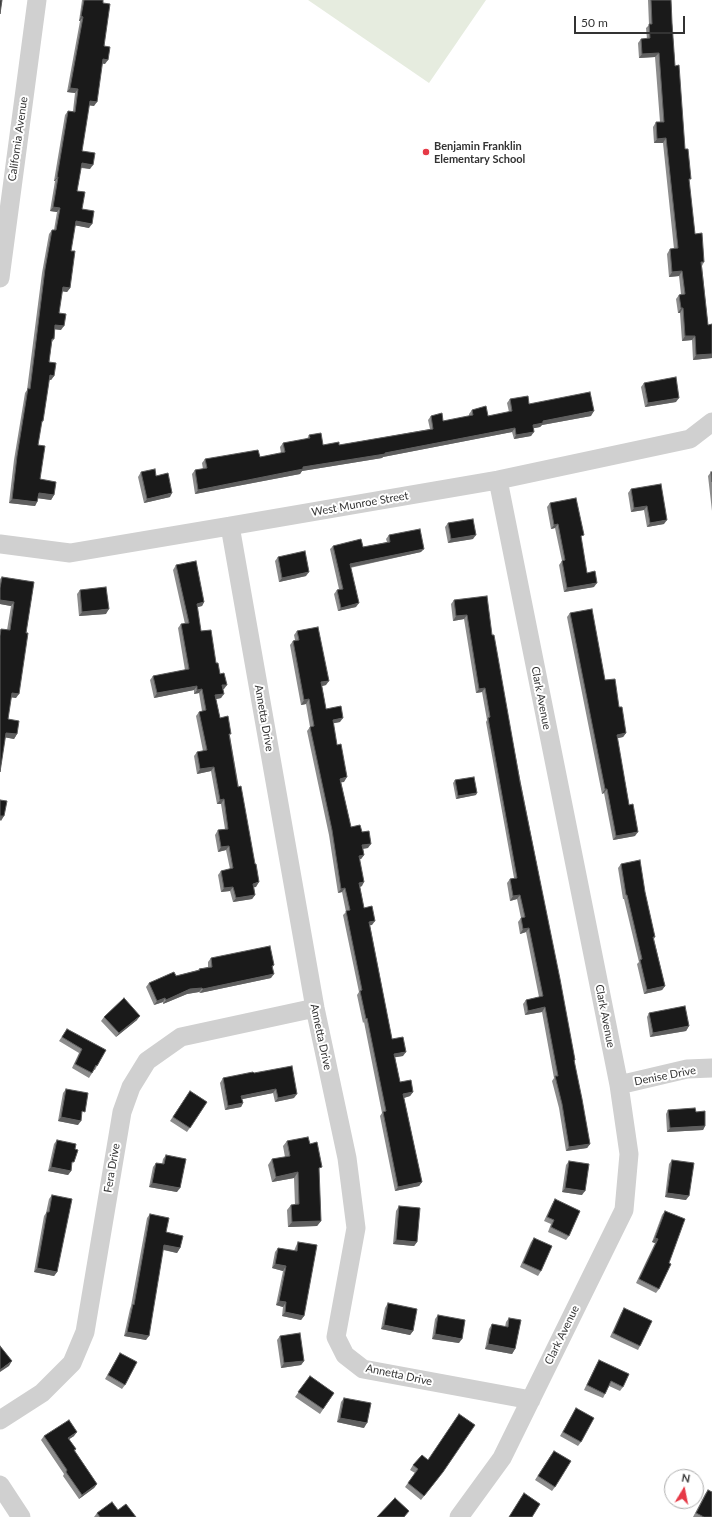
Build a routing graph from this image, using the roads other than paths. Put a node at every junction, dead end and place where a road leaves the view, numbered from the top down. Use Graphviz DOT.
graph roads {
  1 [pos="37,0"];
  2 [pos="0,278"];
  3 [pos="712,422"];
  4 [pos="498,480"];
  5 [pos="230,526"];
  6 [pos="0,544"];
  7 [pos="315,1008"];
  8 [pos="712,1068"];
  9 [pos="619,1085"];
  10 [pos="530,1400"];
  11 [pos="0,1420"];
  12 [pos="0,1485"];
  13 [pos="21,1517"];
  14 [pos="459,1517"];
  1 -- 2 [label="street, California Avenue"];
  3 -- 4 [label="street, West Munroe Street"];
  4 -- 5 [label="street, West Munroe Street"];
  4 -- 9 [label="street, Clark Avenue"];
  5 -- 6 [label="street, West Munroe Street"];
  5 -- 7 [label="street, Annetta Drive"];
  7 -- 10 [label="street, Annetta Drive"];
  7 -- 11 [label="street, Fera Drive"];
  8 -- 9 [label="street, Denise Drive"];
  9 -- 10 [label="street, Clark Avenue"];
  10 -- 14 [label="street, Clark Avenue"];
  12 -- 13 [label="street"];
}
